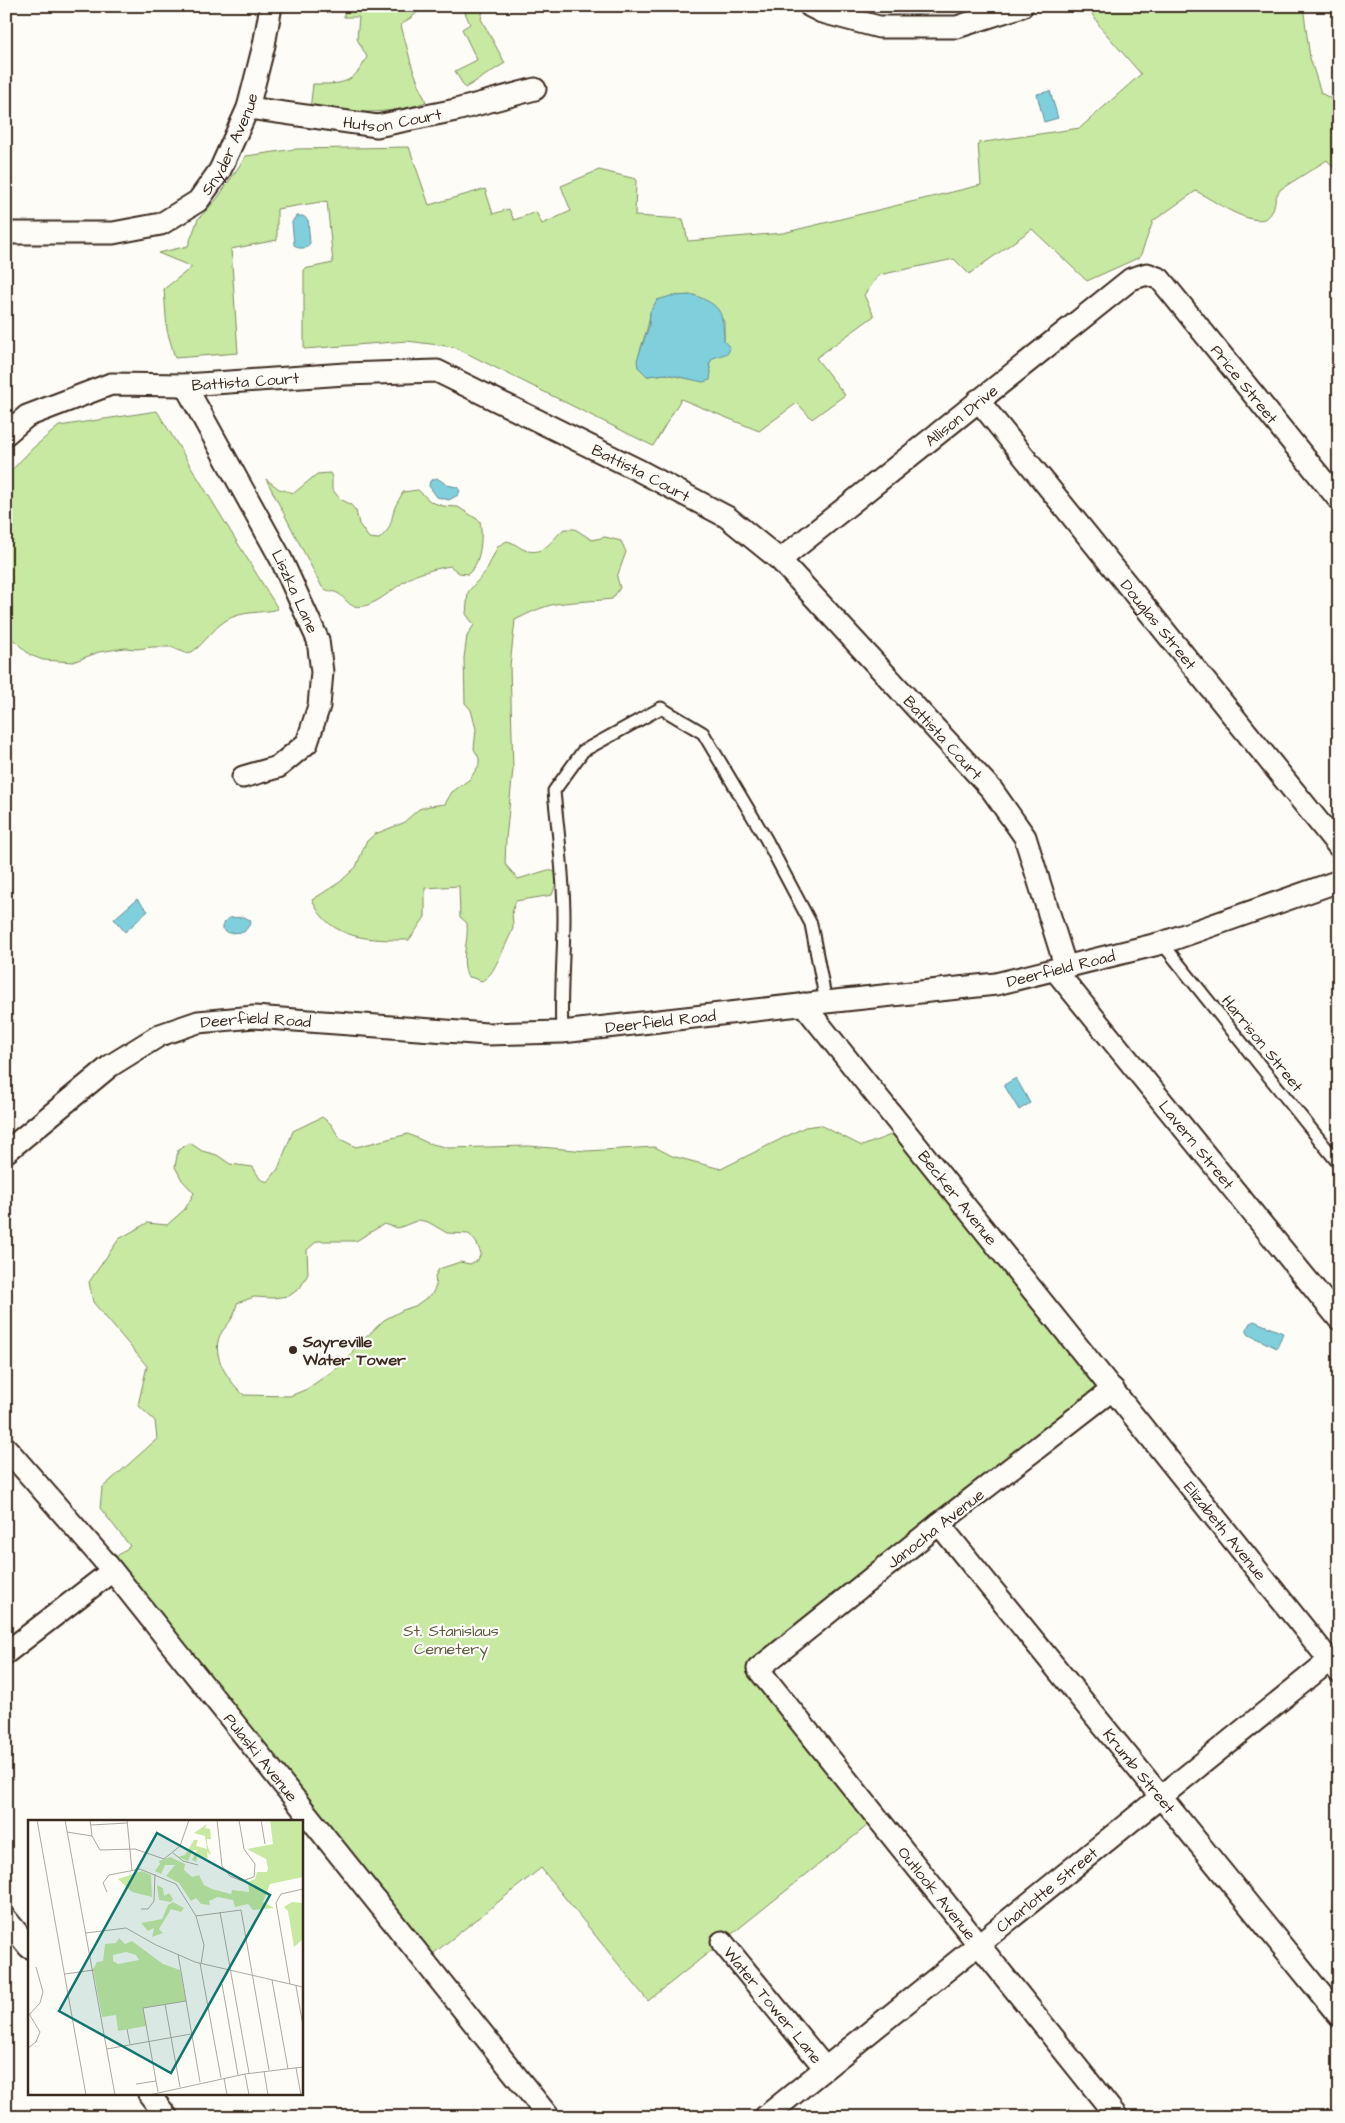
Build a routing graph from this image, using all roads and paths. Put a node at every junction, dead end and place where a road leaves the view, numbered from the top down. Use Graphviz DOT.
graph roads {
  1 [pos="271,6"];
  2 [pos="810,6"];
  3 [pos="1021,7"];
  4 [pos="535,89"];
  5 [pos="248,108"];
  6 [pos="6,233"];
  7 [pos="1147,274"];
  8 [pos="185,385"];
  9 [pos="978,400"];
  10 [pos="6,434"];
  11 [pos="1339,500"];
  12 [pos="780,560"];
  13 [pos="243,777"];
  14 [pos="1339,847"];
  15 [pos="1339,881"];
  16 [pos="1162,943"];
  17 [pos="1061,969"];
  18 [pos="826,1002"];
  19 [pos="803,1004"];
  20 [pos="562,1032"];
  21 [pos="6,1152"];
  22 [pos="1339,1164"];
  23 [pos="1339,1319"];
  24 [pos="1113,1389"];
  25 [pos="6,1448"];
  26 [pos="939,1524"];
  27 [pos="112,1570"];
  28 [pos="6,1653"];
  29 [pos="1334,1666"];
  30 [pos="758,1669"];
  31 [pos="1160,1798"];
  32 [pos="6,1919"];
  33 [pos="722,1942"];
  34 [pos="978,1944"];
  35 [pos="28,1946"];
  36 [pos="1339,2016"];
  37 [pos="825,2068"];
  38 [pos="151,2096"];
  39 [pos="167,2117"];
  40 [pos="549,2117"];
  41 [pos="765,2117"];
  42 [pos="1117,2117"];
  1 -- 5 [label="street, Snyder Avenue"];
  2 -- 3 [label="street"];
  4 -- 5 [label="street, Hutson Court"];
  5 -- 6 [label="street, Snyder Avenue"];
  7 -- 9 [label="street, Allison Drive"];
  7 -- 11 [label="street, Price Street"];
  8 -- 10 [label="street, Battista Court"];
  8 -- 12 [label="street, Battista Court"];
  8 -- 13 [label="street, Liszka Lane"];
  9 -- 12 [label="street, Allison Drive"];
  9 -- 14 [label="street, Douglas Street"];
  12 -- 17 [label="street, Battista Court"];
  15 -- 16 [label="street, Deerfield Road"];
  16 -- 17 [label="street, Deerfield Road"];
  16 -- 22 [label="lane, Harrison Street"];
  17 -- 18 [label="street, Deerfield Road"];
  17 -- 23 [label="street, Lavern Street"];
  18 -- 19 [label="street, Deerfield Road"];
  18 -- 20 [label="lane"];
  19 -- 20 [label="street, Deerfield Road"];
  19 -- 24 [label="street, Becker Avenue"];
  20 -- 21 [label="street, Deerfield Road"];
  24 -- 26 [label="street, Janocha Avenue"];
  24 -- 29 [label="street, Elizabeth Avenue"];
  25 -- 27 [label="street, Pulaski Avenue"];
  26 -- 30 [label="street, Janocha Avenue"];
  26 -- 31 [label="street, Krumb Street"];
  27 -- 28 [label="street"];
  27 -- 40 [label="street, Pulaski Avenue"];
  29 -- 31 [label="street, Charlotte Street"];
  30 -- 34 [label="street, Outlook Avenue"];
  31 -- 34 [label="street, Charlotte Street"];
  31 -- 36 [label="street, Krumb Street"];
  32 -- 35 [label="street"];
  33 -- 37 [label="street, Water Tower Lane"];
  34 -- 37 [label="street, Charlotte Street"];
  34 -- 42 [label="street, Outlook Avenue"];
  37 -- 41 [label="street, Charlotte Street"];
  38 -- 39 [label="street"];
}
